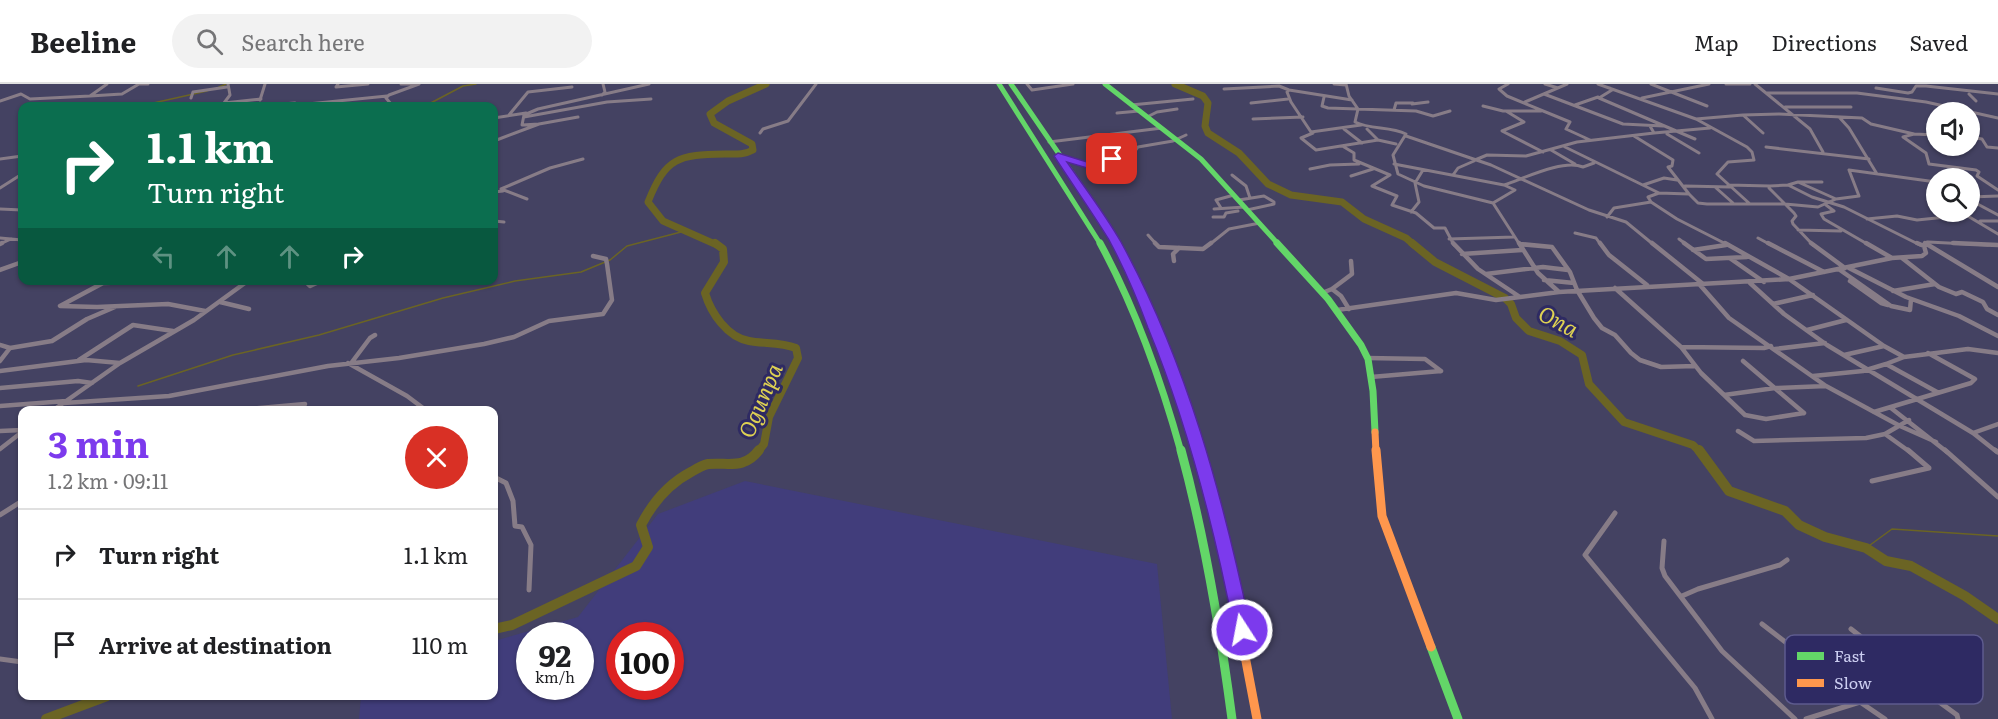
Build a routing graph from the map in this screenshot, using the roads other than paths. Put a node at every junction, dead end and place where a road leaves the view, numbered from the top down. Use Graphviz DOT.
graph roads {
  1 [pos="107,84"];
  2 [pos="148,84"];
  3 [pos="265,84"];
  4 [pos="338,84"];
  5 [pos="368,84"];
  6 [pos="401,84"];
  7 [pos="419,84"];
  8 [pos="603,84"];
  9 [pos="648,84"];
  10 [pos="816,84"];
  11 [pos="999,84"];
  12 [pos="1011,84"];
  13 [pos="1027,84"];
  14 [pos="1073,84"];
  15 [pos="1105,84"];
  16 [pos="1334,84"];
  17 [pos="1496,84"];
  18 [pos="1508,84"];
  19 [pos="1545,84"];
  20 [pos="1567,84"];
  21 [pos="1598,84"];
  22 [pos="1651,84"];
  23 [pos="1696,84"];
  24 [pos="1709,84"];
  25 [pos="1726,84"];
  26 [pos="1750,84"];
  27 [pos="1755,84"];
  28 [pos="1911,84"];
  29 [pos="228,85"];
  30 [pos="1346,85"];
  31 [pos="1927,85"];
  32 [pos="1916,86"];
  33 [pos="572,87"];
  34 [pos="1558,88"];
  35 [pos="1610,88"];
  36 [pos="1876,88"];
  37 [pos="1224,89"];
  38 [pos="1499,89"];
  39 [pos="1290,90"];
  40 [pos="1668,92"];
  41 [pos="1767,93"];
  42 [pos="1544,94"];
  43 [pos="1971,94"];
  44 [pos="1998,94"];
  45 [pos="602,95"];
  46 [pos="90,96"];
  47 [pos="387,96"];
  48 [pos="1324,97"];
  49 [pos="1598,97"];
  50 [pos="191,98"];
  51 [pos="1641,98"];
  52 [pos="261,99"];
  53 [pos="651,99"];
  54 [pos="1193,99"];
  55 [pos="1288,99"];
  56 [pos="1352,100"];
  57 [pos="0,101"];
  58 [pos="1976,101"];
  59 [pos="225,102"];
  60 [pos="242,102"];
  61 [pos="260,102"];
  62 [pos="340,102"];
  63 [pos="390,102"];
  64 [pos="1428,102"];
  65 [pos="1525,102"];
  66 [pos="1251,103"];
  67 [pos="1926,103"];
  68 [pos="1413,104"];
  69 [pos="1131,105"];
  70 [pos="1484,106"];
  71 [pos="1574,106"];
  72 [pos="1707,106"];
  73 [pos="1785,107"];
  74 [pos="1851,107"];
  75 [pos="1358,109"];
  76 [pos="1177,110"];
  77 [pos="1394,110"];
  78 [pos="1544,110"];
  79 [pos="1139,111"];
  80 [pos="1416,111"];
  81 [pos="1450,111"];
  82 [pos="1506,111"];
  83 [pos="526,113"];
  84 [pos="1117,114"];
  85 [pos="1789,114"];
  86 [pos="1980,114"];
  87 [pos="509,115"];
  88 [pos="1743,115"];
  89 [pos="498,117"];
  90 [pos="524,117"];
  91 [pos="578,117"];
  92 [pos="1147,117"];
  93 [pos="1303,117"];
  94 [pos="1839,117"];
  95 [pos="1998,118"];
  96 [pos="1253,119"];
  97 [pos="1696,119"];
  98 [pos="539,124"];
  99 [pos="1363,126"];
  100 [pos="1650,126"];
  101 [pos="1663,126"];
  102 [pos="1162,128"];
  103 [pos="1710,128"];
  104 [pos="1344,129"];
  105 [pos="1679,132"];
  106 [pos="760,133"];
  107 [pos="1316,133"];
  108 [pos="1654,133"];
  109 [pos="1665,133"];
  110 [pos="1763,133"];
  111 [pos="1914,134"];
  112 [pos="1186,135"];
  113 [pos="1926,135"];
  114 [pos="1406,136"];
  115 [pos="1634,136"];
  116 [pos="498,139"];
  117 [pos="1695,139"];
  118 [pos="1980,139"];
  119 [pos="1178,140"];
  120 [pos="1378,140"];
  121 [pos="1592,141"];
  122 [pos="1049,142"];
  123 [pos="1363,144"];
  124 [pos="1396,144"];
  125 [pos="1344,147"];
  126 [pos="1564,147"];
  127 [pos="1766,147"];
  128 [pos="1998,148"];
  129 [pos="1551,150"];
  130 [pos="1544,152"];
  131 [pos="1822,152"];
  132 [pos="1699,153"];
  133 [pos="1058,156"];
  134 [pos="18,157"];
  135 [pos="0,159"];
  136 [pos="583,159"];
  137 [pos="1869,159"];
  138 [pos="1476,160"];
  139 [pos="1594,163"];
  140 [pos="1362,164"];
  141 [pos="1394,164"];
  142 [pos="1575,164"];
  143 [pos="1310,169"];
  144 [pos="1373,169"];
  145 [pos="1423,170"];
  146 [pos="1398,174"];
  147 [pos="1877,174"];
  148 [pos="1232,175"];
  149 [pos="1390,175"];
  150 [pos="1453,175"];
  151 [pos="1351,176"];
  152 [pos="18,177"];
  153 [pos="1518,179"];
  154 [pos="1680,181"];
  155 [pos="1926,181"];
  156 [pos="1798,182"];
  157 [pos="1822,182"];
  158 [pos="1415,183"];
  159 [pos="1504,185"];
  160 [pos="1643,185"];
  161 [pos="1788,185"];
  162 [pos="1685,186"];
  163 [pos="1729,186"];
  164 [pos="1770,186"];
  165 [pos="1715,187"];
  166 [pos="0,188"];
  167 [pos="1998,190"];
  168 [pos="503,191"];
  169 [pos="498,192"];
  170 [pos="1659,193"];
  171 [pos="1689,194"];
  172 [pos="1998,196"];
  173 [pos="1236,197"];
  174 [pos="1250,198"];
  175 [pos="1980,198"];
  176 [pos="527,199"];
  177 [pos="1834,201"];
  178 [pos="1652,202"];
  179 [pos="1493,203"];
  180 [pos="1734,204"];
  181 [pos="1750,204"];
  182 [pos="1785,204"];
  183 [pos="1826,205"];
  184 [pos="1980,205"];
  185 [pos="1214,208"];
  186 [pos="1221,208"];
  187 [pos="0,209"];
  188 [pos="1244,209"];
  189 [pos="18,210"];
  190 [pos="1412,212"];
  191 [pos="1998,215"];
  192 [pos="1607,217"];
  193 [pos="1213,218"];
  194 [pos="1867,219"];
  195 [pos="1926,219"];
  196 [pos="498,221"];
  197 [pos="1980,221"];
  198 [pos="1998,221"];
  199 [pos="504,222"];
  200 [pos="1979,222"];
  201 [pos="1260,223"];
  202 [pos="1798,230"];
  203 [pos="1841,231"];
  204 [pos="1575,233"];
  205 [pos="1998,234"];
  206 [pos="1148,235"];
  207 [pos="1514,237"];
  208 [pos="1758,237"];
  209 [pos="0,238"];
  210 [pos="11,239"];
  211 [pos="1449,239"];
  212 [pos="1678,239"];
  213 [pos="18,240"];
  214 [pos="0,244"];
  215 [pos="1520,244"];
  216 [pos="1729,244"];
  217 [pos="1925,244"];
  218 [pos="1998,245"];
  219 [pos="1179,248"];
  220 [pos="1522,250"];
  221 [pos="1693,250"];
  222 [pos="1462,254"];
  223 [pos="593,256"];
  224 [pos="1749,257"];
  225 [pos="1892,258"];
  226 [pos="1902,258"];
  227 [pos="1731,259"];
  228 [pos="1173,261"];
  229 [pos="1351,261"];
  230 [pos="18,263"];
  231 [pos="1534,268"];
  232 [pos="1847,268"];
  233 [pos="0,270"];
  234 [pos="1568,270"];
  235 [pos="1837,270"];
  236 [pos="1824,272"];
  237 [pos="1486,274"];
  238 [pos="1789,279"];
  239 [pos="1544,280"];
  240 [pos="1764,282"];
  241 [pos="1574,283"];
  242 [pos="1750,283"];
  243 [pos="1935,284"];
  244 [pos="99,285"];
  245 [pos="242,285"];
  246 [pos="1647,285"];
  247 [pos="1702,285"];
  248 [pos="1998,287"];
  249 [pos="1615,288"];
  250 [pos="1332,290"];
  251 [pos="1577,291"];
  252 [pos="1893,291"];
  253 [pos="1559,292"];
  254 [pos="1322,293"];
  255 [pos="1813,295"];
  256 [pos="1520,297"];
  257 [pos="1911,299"];
  258 [pos="220,302"];
  259 [pos="1773,304"];
  260 [pos="117,306"];
  261 [pos="249,309"];
  262 [pos="1349,309"];
  263 [pos="1337,310"];
  264 [pos="206,311"];
  265 [pos="1998,315"];
  266 [pos="1846,320"];
  267 [pos="1807,330"];
  268 [pos="173,331"];
  269 [pos="375,335"];
  270 [pos="1998,336"];
  271 [pos="1825,343"];
  272 [pos="0,345"];
  273 [pos="1884,346"];
  274 [pos="10,348"];
  275 [pos="1681,348"];
  276 [pos="1773,348"];
  277 [pos="1928,353"];
  278 [pos="1998,353"];
  279 [pos="1843,355"];
  280 [pos="1904,357"];
  281 [pos="1367,358"];
  282 [pos="0,361"];
  283 [pos="1743,361"];
  284 [pos="76,362"];
  285 [pos="350,362"];
  286 [pos="120,363"];
  287 [pos="1886,364"];
  288 [pos="1695,366"];
  289 [pos="0,370"];
  290 [pos="1866,370"];
  291 [pos="1813,376"];
  292 [pos="1371,377"];
  293 [pos="92,383"];
  294 [pos="1826,386"];
  295 [pos="0,388"];
  296 [pos="1775,388"];
  297 [pos="1937,392"];
  298 [pos="1724,395"];
  299 [pos="1917,400"];
  300 [pos="65,402"];
  301 [pos="305,404"];
  302 [pos="0,406"];
  303 [pos="59,406"];
  304 [pos="282,406"];
  305 [pos="420,406"];
  306 [pos="1892,408"];
  307 [pos="1874,412"];
  308 [pos="1909,420"];
  309 [pos="1998,424"];
  310 [pos="1900,426"];
  311 [pos="0,431"];
  312 [pos="1738,431"];
  313 [pos="1973,433"];
  314 [pos="18,434"];
  315 [pos="1885,434"];
  316 [pos="18,436"];
  317 [pos="1936,442"];
  318 [pos="0,449"];
  319 [pos="1998,452"];
  320 [pos="498,479"];
  321 [pos="1872,481"];
  322 [pos="1998,497"];
  323 [pos="18,504"];
  324 [pos="1615,513"];
  325 [pos="0,515"];
  326 [pos="1664,541"];
  327 [pos="1787,560"];
  328 [pos="529,590"];
  329 [pos="1682,596"];
  330 [pos="1762,624"];
  331 [pos="1851,628"];
  332 [pos="1860,635"];
  333 [pos="1785,642"];
  334 [pos="0,659"];
  335 [pos="18,661"];
  336 [pos="1855,704"];
  337 [pos="1864,704"];
  338 [pos="1942,704"];
  339 [pos="1232,719"];
  340 [pos="1257,719"];
  341 [pos="1458,719"];
  342 [pos="1712,719"];
  343 [pos="1795,719"];
  344 [pos="1806,719"];
  345 [pos="1885,719"];
  346 [pos="1958,719"];
  1 -- 46 [label="street"];
  2 -- 46 [label="street"];
  3 -- 52 [label="street"];
  4 -- 5 [label="street"];
  6 -- 7 [label="street"];
  7 -- 47 [label="street"];
  8 -- 45 [label="street"];
  9 -- 45 [label="street"];
  10 -- 106 [label="street"];
  11 -- 339 [label="highway"];
  12 -- 122 [label="highway"];
  13 -- 14 [label="street"];
  15 -- 69 [label="highway"];
  16 -- 30 [label="street"];
  17 -- 38 [label="street"];
  18 -- 38 [label="street"];
  19 -- 34 [label="street"];
  20 -- 34 [label="street"];
  21 -- 35 [label="street"];
  22 -- 40 [label="street"];
  23 -- 24 [label="street"];
  23 -- 40 [label="street"];
  25 -- 26 [label="street"];
  27 -- 41 [label="street"];
  28 -- 32 [label="street"];
  29 -- 50 [label="street"];
  29 -- 59 [label="street"];
  30 -- 56 [label="street"];
  31 -- 32 [label="street"];
  31 -- 43 [label="street"];
  32 -- 36 [label="street"];
  33 -- 87 [label="street"];
  34 -- 42 [label="street"];
  35 -- 49 [label="street"];
  35 -- 51 [label="street"];
  37 -- 39 [label="street"];
  38 -- 65 [label="street"];
  39 -- 48 [label="street"];
  39 -- 55 [label="street"];
  40 -- 51 [label="street"];
  40 -- 72 [label="street"];
  41 -- 67 [label="street"];
  41 -- 73 [label="street"];
  42 -- 65 [label="street"];
  42 -- 71 [label="street"];
  43 -- 44 [label="street"];
  43 -- 58 [label="street"];
  45 -- 83 [label="street"];
  46 -- 57 [label="street"];
  47 -- 62 [label="street"];
  47 -- 63 [label="street"];
  48 -- 56 [label="street"];
  48 -- 75 [label="street"];
  49 -- 71 [label="street"];
  49 -- 101 [label="street"];
  51 -- 97 [label="street"];
  52 -- 60 [label="street"];
  52 -- 61 [label="street"];
  53 -- 90 [label="street"];
  54 -- 69 [label="street"];
  55 -- 66 [label="street"];
  55 -- 93 [label="street"];
  56 -- 75 [label="street"];
  64 -- 68 [label="street"];
  65 -- 78 [label="street"];
  68 -- 77 [label="street"];
  68 -- 80 [label="street"];
  69 -- 79 [label="highway"];
  70 -- 82 [label="street"];
  71 -- 100 [label="street"];
  73 -- 74 [label="street"];
  73 -- 85 [label="street"];
  75 -- 77 [label="street"];
  75 -- 99 [label="street"];
  76 -- 92 [label="street"];
  77 -- 80 [label="street"];
  78 -- 82 [label="street"];
  78 -- 121 [label="street"];
  79 -- 84 [label="street"];
  79 -- 92 [label="highway"];
  80 -- 81 [label="street"];
  82 -- 130 [label="street"];
  83 -- 87 [label="street"];
  83 -- 90 [label="street"];
  85 -- 88 [label="street"];
  85 -- 94 [label="street"];
  85 -- 131 [label="street"];
  86 -- 95 [label="street"];
  87 -- 89 [label="street"];
  88 -- 97 [label="street"];
  88 -- 110 [label="street"];
  90 -- 98 [label="street"];
  91 -- 98 [label="street"];
  92 -- 102 [label="highway"];
  93 -- 96 [label="street"];
  93 -- 107 [label="street"];
  94 -- 111 [label="street"];
  94 -- 137 [label="street"];
  97 -- 103 [label="street"];
  98 -- 116 [label="street"];
  99 -- 104 [label="street"];
  99 -- 114 [label="street"];
  99 -- 120 [label="street"];
  100 -- 101 [label="street"];
  100 -- 108 [label="street"];
  101 -- 105 [label="street"];
  102 -- 119 [label="highway"];
  102 -- 122 [label="street"];
  103 -- 105 [label="street"];
  103 -- 163 [label="street"];
  104 -- 107 [label="street"];
  104 -- 123 [label="street"];
  105 -- 109 [label="street"];
  105 -- 117 [label="street"];
  107 -- 125 [label="street"];
  108 -- 109 [label="street"];
  108 -- 115 [label="street"];
  109 -- 132 [label="street"];
  111 -- 113 [label="street"];
  111 -- 167 [label="street"];
  112 -- 119 [label="street"];
  114 -- 124 [label="street"];
  114 -- 138 [label="street"];
  115 -- 121 [label="street"];
  115 -- 154 [label="street"];
  118 -- 128 [label="street"];
  119 -- 133 [label="street"];
  119 -- 173 [label="highway"];
  120 -- 123 [label="street"];
  120 -- 124 [label="street"];
  121 -- 126 [label="street"];
  122 -- 133 [label="highway"];
  123 -- 125 [label="street"];
  124 -- 141 [label="street"];
  125 -- 140 [label="street"];
  126 -- 129 [label="street"];
  126 -- 139 [label="street"];
  127 -- 131 [label="street"];
  129 -- 130 [label="street"];
  129 -- 142 [label="street"];
  130 -- 138 [label="street"];
  131 -- 137 [label="street"];
  133 -- 340 [label="highway"];
  134 -- 135 [label="street"];
  136 -- 168 [label="street"];
  137 -- 147 [label="street"];
  138 -- 150 [label="street"];
  138 -- 153 [label="street"];
  139 -- 142 [label="street"];
  139 -- 160 [label="street"];
  140 -- 143 [label="street"];
  140 -- 144 [label="street"];
  141 -- 145 [label="street"];
  141 -- 146 [label="street"];
  142 -- 153 [label="street"];
  144 -- 149 [label="street"];
  144 -- 151 [label="street"];
  145 -- 150 [label="street"];
  145 -- 158 [label="street"];
  146 -- 149 [label="street"];
  146 -- 158 [label="street"];
  147 -- 155 [label="street"];
  147 -- 177 [label="street"];
  148 -- 174 [label="street"];
  149 -- 190 [label="street"];
  150 -- 159 [label="street"];
  152 -- 166 [label="street"];
  153 -- 159 [label="street"];
  153 -- 192 [label="street"];
  154 -- 160 [label="street"];
  154 -- 162 [label="street"];
  156 -- 157 [label="street"];
  156 -- 161 [label="street"];
  156 -- 177 [label="street"];
  158 -- 179 [label="street"];
  158 -- 190 [label="street"];
  159 -- 179 [label="street"];
  160 -- 170 [label="street"];
  161 -- 164 [label="street"];
  161 -- 177 [label="street"];
  162 -- 165 [label="street"];
  162 -- 171 [label="street"];
  163 -- 164 [label="street"];
  163 -- 165 [label="street"];
  163 -- 181 [label="street"];
  164 -- 182 [label="street"];
  165 -- 180 [label="street"];
  168 -- 169 [label="street"];
  168 -- 176 [label="street"];
  170 -- 171 [label="street"];
  170 -- 178 [label="street"];
  171 -- 180 [label="street"];
  172 -- 175 [label="street"];
  173 -- 174 [label="street"];
  173 -- 186 [label="street"];
  173 -- 188 [label="highway"];
  174 -- 188 [label="street"];
  177 -- 183 [label="street"];
  177 -- 194 [label="street"];
  178 -- 192 [label="street"];
  178 -- 216 [label="street"];
  179 -- 207 [label="street"];
  180 -- 181 [label="street"];
  181 -- 182 [label="street"];
  182 -- 183 [label="street"];
  182 -- 202 [label="street"];
  183 -- 203 [label="street"];
  184 -- 191 [label="street"];
  185 -- 186 [label="street"];
  186 -- 188 [label="street"];
  187 -- 189 [label="street"];
  188 -- 193 [label="street"];
  188 -- 201 [label="highway"];
  190 -- 211 [label="street"];
  192 -- 247 [label="street"];
  194 -- 195 [label="street"];
  194 -- 217 [label="street"];
  196 -- 199 [label="street"];
  197 -- 198 [label="street"];
  200 -- 205 [label="street"];
  201 -- 219 [label="street"];
  201 -- 254 [label="highway"];
  202 -- 203 [label="street"];
  202 -- 232 [label="street"];
  203 -- 225 [label="street"];
  204 -- 246 [label="street"];
  206 -- 219 [label="street"];
  207 -- 211 [label="street"];
  207 -- 215 [label="street"];
  208 -- 236 [label="street"];
  209 -- 210 [label="street"];
  210 -- 213 [label="street"];
  210 -- 214 [label="street"];
  211 -- 222 [label="street"];
  212 -- 221 [label="street"];
  215 -- 220 [label="street"];
  215 -- 234 [label="street"];
  216 -- 221 [label="street"];
  216 -- 224 [label="street"];
  217 -- 218 [label="street"];
  217 -- 226 [label="street"];
  217 -- 248 [label="street"];
  219 -- 228 [label="street"];
  220 -- 222 [label="street"];
  220 -- 231 [label="street"];
  221 -- 227 [label="street"];
  222 -- 237 [label="street"];
  223 -- 285 [label="street"];
  224 -- 227 [label="street"];
  224 -- 238 [label="street"];
  225 -- 226 [label="street"];
  225 -- 232 [label="street"];
  226 -- 243 [label="street"];
  227 -- 240 [label="street"];
  229 -- 250 [label="street"];
  230 -- 233 [label="street"];
  231 -- 234 [label="street"];
  231 -- 237 [label="street"];
  231 -- 239 [label="street"];
  232 -- 235 [label="street"];
  232 -- 252 [label="street"];
  234 -- 241 [label="street"];
  235 -- 236 [label="street"];
  235 -- 257 [label="street"];
  236 -- 238 [label="street"];
  237 -- 256 [label="street"];
  238 -- 240 [label="street"];
  238 -- 255 [label="street"];
  239 -- 241 [label="street"];
  239 -- 253 [label="street"];
  240 -- 242 [label="street"];
  241 -- 251 [label="street"];
  242 -- 247 [label="street"];
  242 -- 259 [label="street"];
  243 -- 252 [label="street"];
  243 -- 265 [label="street"];
  244 -- 260 [label="street"];
  245 -- 258 [label="street"];
  246 -- 247 [label="street"];
  246 -- 249 [label="street"];
  247 -- 276 [label="street"];
  249 -- 251 [label="street"];
  249 -- 275 [label="street"];
  250 -- 254 [label="street"];
  250 -- 262 [label="street"];
  251 -- 253 [label="street"];
  251 -- 288 [label="street"];
  252 -- 257 [label="street"];
  253 -- 256 [label="street"];
  254 -- 263 [label="highway"];
  255 -- 259 [label="street"];
  255 -- 266 [label="street"];
  256 -- 262 [label="street"];
  257 -- 270 [label="street"];
  258 -- 261 [label="street"];
  258 -- 264 [label="street"];
  259 -- 267 [label="street"];
  260 -- 264 [label="street"];
  260 -- 274 [label="street"];
  262 -- 263 [label="street"];
  263 -- 281 [label="highway"];
  264 -- 268 [label="street"];
  266 -- 267 [label="street"];
  266 -- 273 [label="street"];
  267 -- 271 [label="street"];
  268 -- 284 [label="street"];
  268 -- 286 [label="street"];
  269 -- 285 [label="street"];
  271 -- 276 [label="street"];
  271 -- 279 [label="street"];
  272 -- 274 [label="street"];
  273 -- 279 [label="street"];
  273 -- 280 [label="street"];
  274 -- 282 [label="street"];
  275 -- 276 [label="street"];
  275 -- 288 [label="street"];
  276 -- 291 [label="street"];
  277 -- 278 [label="street"];
  277 -- 280 [label="street"];
  277 -- 297 [label="street"];
  279 -- 290 [label="street"];
  280 -- 287 [label="street"];
  281 -- 292 [label="highway"];
  281 -- 292 [label="street"];
  283 -- 296 [label="street"];
  284 -- 286 [label="street"];
  284 -- 289 [label="street"];
  285 -- 300 [label="street"];
  285 -- 305 [label="street"];
  286 -- 293 [label="street"];
  287 -- 290 [label="street"];
  287 -- 297 [label="street"];
  288 -- 298 [label="street"];
  290 -- 291 [label="street"];
  290 -- 299 [label="street"];
  291 -- 294 [label="street"];
  292 -- 341 [label="highway"];
  293 -- 295 [label="street"];
  293 -- 300 [label="street"];
  294 -- 296 [label="street"];
  294 -- 307 [label="street"];
  296 -- 298 [label="street"];
  296 -- 298 [label="street"];
  297 -- 299 [label="street"];
  299 -- 306 [label="street"];
  299 -- 313 [label="street"];
  300 -- 302 [label="street"];
  300 -- 303 [label="street"];
  301 -- 304 [label="street"];
  306 -- 307 [label="street"];
  306 -- 308 [label="street"];
  307 -- 310 [label="street"];
  308 -- 310 [label="street"];
  308 -- 317 [label="street"];
  309 -- 313 [label="street"];
  310 -- 315 [label="street"];
  310 -- 317 [label="street"];
  311 -- 314 [label="street"];
  312 -- 315 [label="street"];
  313 -- 319 [label="street"];
  315 -- 321 [label="street"];
  316 -- 318 [label="street"];
  317 -- 322 [label="street"];
  320 -- 328 [label="street"];
  323 -- 325 [label="street"];
  324 -- 342 [label="street"];
  326 -- 329 [label="street"];
  327 -- 329 [label="street"];
  329 -- 343 [label="street"];
  330 -- 333 [label="street"];
  331 -- 332 [label="street"];
  334 -- 335 [label="street"];
  336 -- 344 [label="street"];
  337 -- 345 [label="street"];
  338 -- 346 [label="street"];
}
